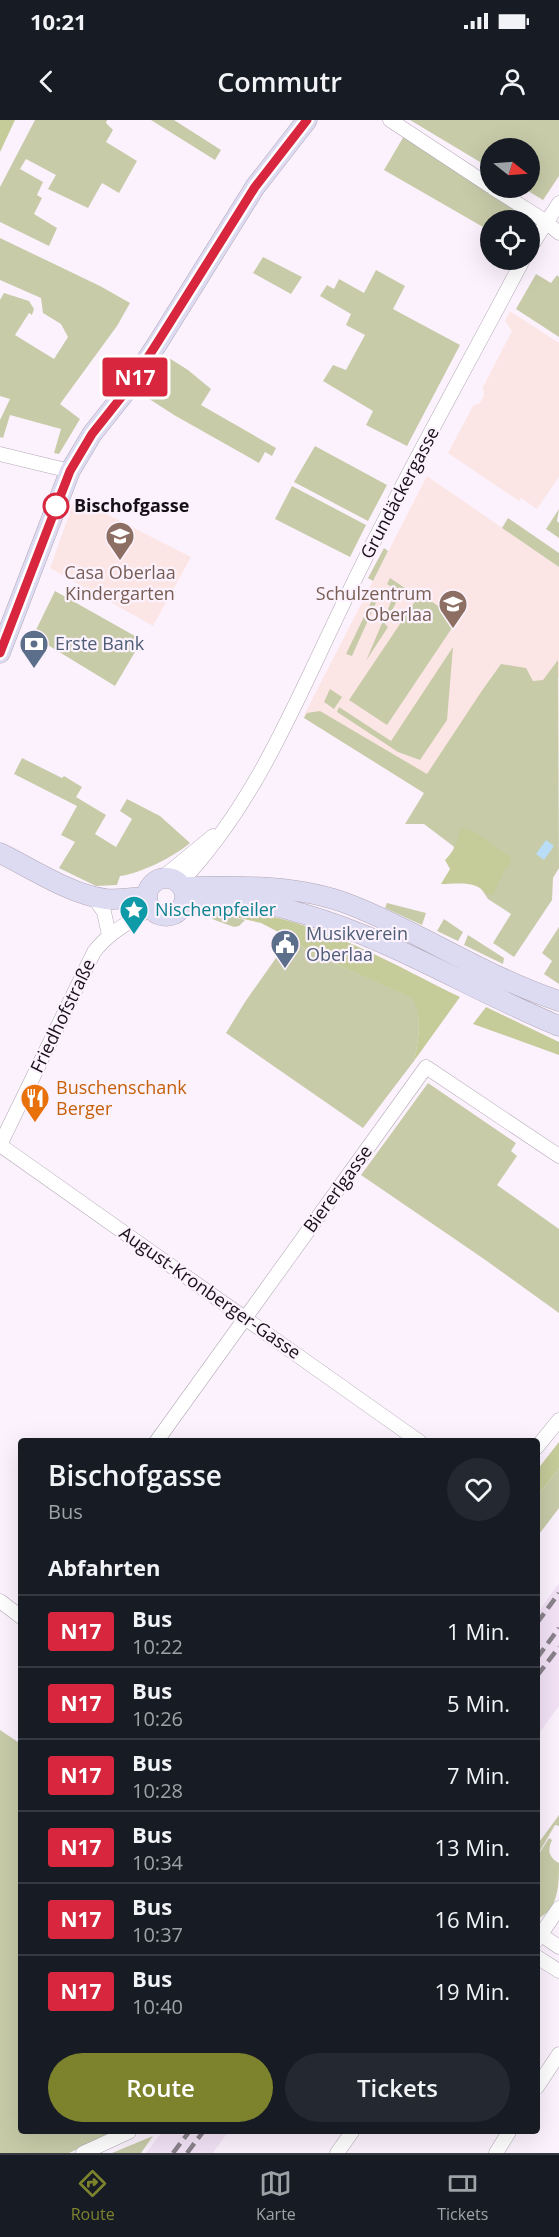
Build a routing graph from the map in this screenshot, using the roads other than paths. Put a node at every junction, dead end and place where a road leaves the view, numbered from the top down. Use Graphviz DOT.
graph roads {
  1 [pos="307,120"];
  2 [pos="390,120"];
  3 [pos="480,179"];
  4 [pos="509,198"];
  5 [pos="559,203"];
  6 [pos="546,222"];
  7 [pos="540,232"];
  8 [pos="559,233"];
  9 [pos="518,270"];
  10 [pos="0,454"];
  11 [pos="70,471"];
  12 [pos="0,653"];
  13 [pos="228,823"];
  14 [pos="0,853"];
  15 [pos="206,855"];
  16 [pos="210,886"];
  17 [pos="177,889"];
  18 [pos="94,897"];
  19 [pos="149,902"];
  20 [pos="109,936"];
  21 [pos="559,1000"];
  22 [pos="559,1026"];
  23 [pos="0,1145"];
  24 [pos="559,1156"];
  25 [pos="246,1317"];
  26 [pos="559,1420"];
  27 [pos="159,1438"];
  28 [pos="414,1438"];
  29 [pos="540,1443"];
  30 [pos="0,1601"];
  31 [pos="18,1615"];
  32 [pos="559,1908"];
  33 [pos="540,1933"];
  34 [pos="540,1937"];
  35 [pos="559,1947"];
  36 [pos="540,1958"];
  37 [pos="559,1971"];
  38 [pos="559,2054"];
  39 [pos="540,2082"];
  40 [pos="125,2134"];
  41 [pos="351,2134"];
  42 [pos="506,2135"];
  43 [pos="83,2153"];
  44 [pos="337,2153"];
  45 [pos="496,2153"];
  1 -- 11 [label="main road"];
  2 -- 3 [label="street"];
  4 -- 6 [label="street"];
  5 -- 6 [label="street"];
  6 -- 7 [label="street"];
  6 -- 8 [label="street"];
  9 -- 13 [label="street, Grundäckergasse"];
  10 -- 11 [label="street"];
  11 -- 12 [label="main road"];
  13 -- 15 [label="street, Grundäckergasse"];
  13 -- 17 [label="street, Grundäckergasse"];
  14 -- 18 [label="main road"];
  15 -- 16 [label="street"];
  15 -- 17 [label="street, Grundäckergasse"];
  16 -- 17 [label="main road"];
  16 -- 21 [label="main road"];
  17 -- 19 [label="main road"];
  17 -- 19 [label="main road"];
  17 -- 22 [label="main road"];
  18 -- 19 [label="main road"];
  18 -- 20 [label="street"];
  19 -- 20 [label="street, Friedhofstraße"];
  20 -- 23 [label="street, Friedhofstraße"];
  23 -- 25 [label="street, August-Kronberger-Gasse"];
  24 -- 25 [label="street, Biererlgasse"];
  25 -- 27 [label="street, Biererlgasse"];
  25 -- 28 [label="street, August-Kronberger-Gasse"];
  26 -- 29 [label="street"];
  30 -- 31 [label="street"];
  32 -- 33 [label="street"];
  34 -- 35 [label="street"];
  36 -- 37 [label="street"];
  38 -- 39 [label="street"];
  40 -- 43 [label="street"];
  41 -- 44 [label="street"];
  42 -- 45 [label="street"];
}
